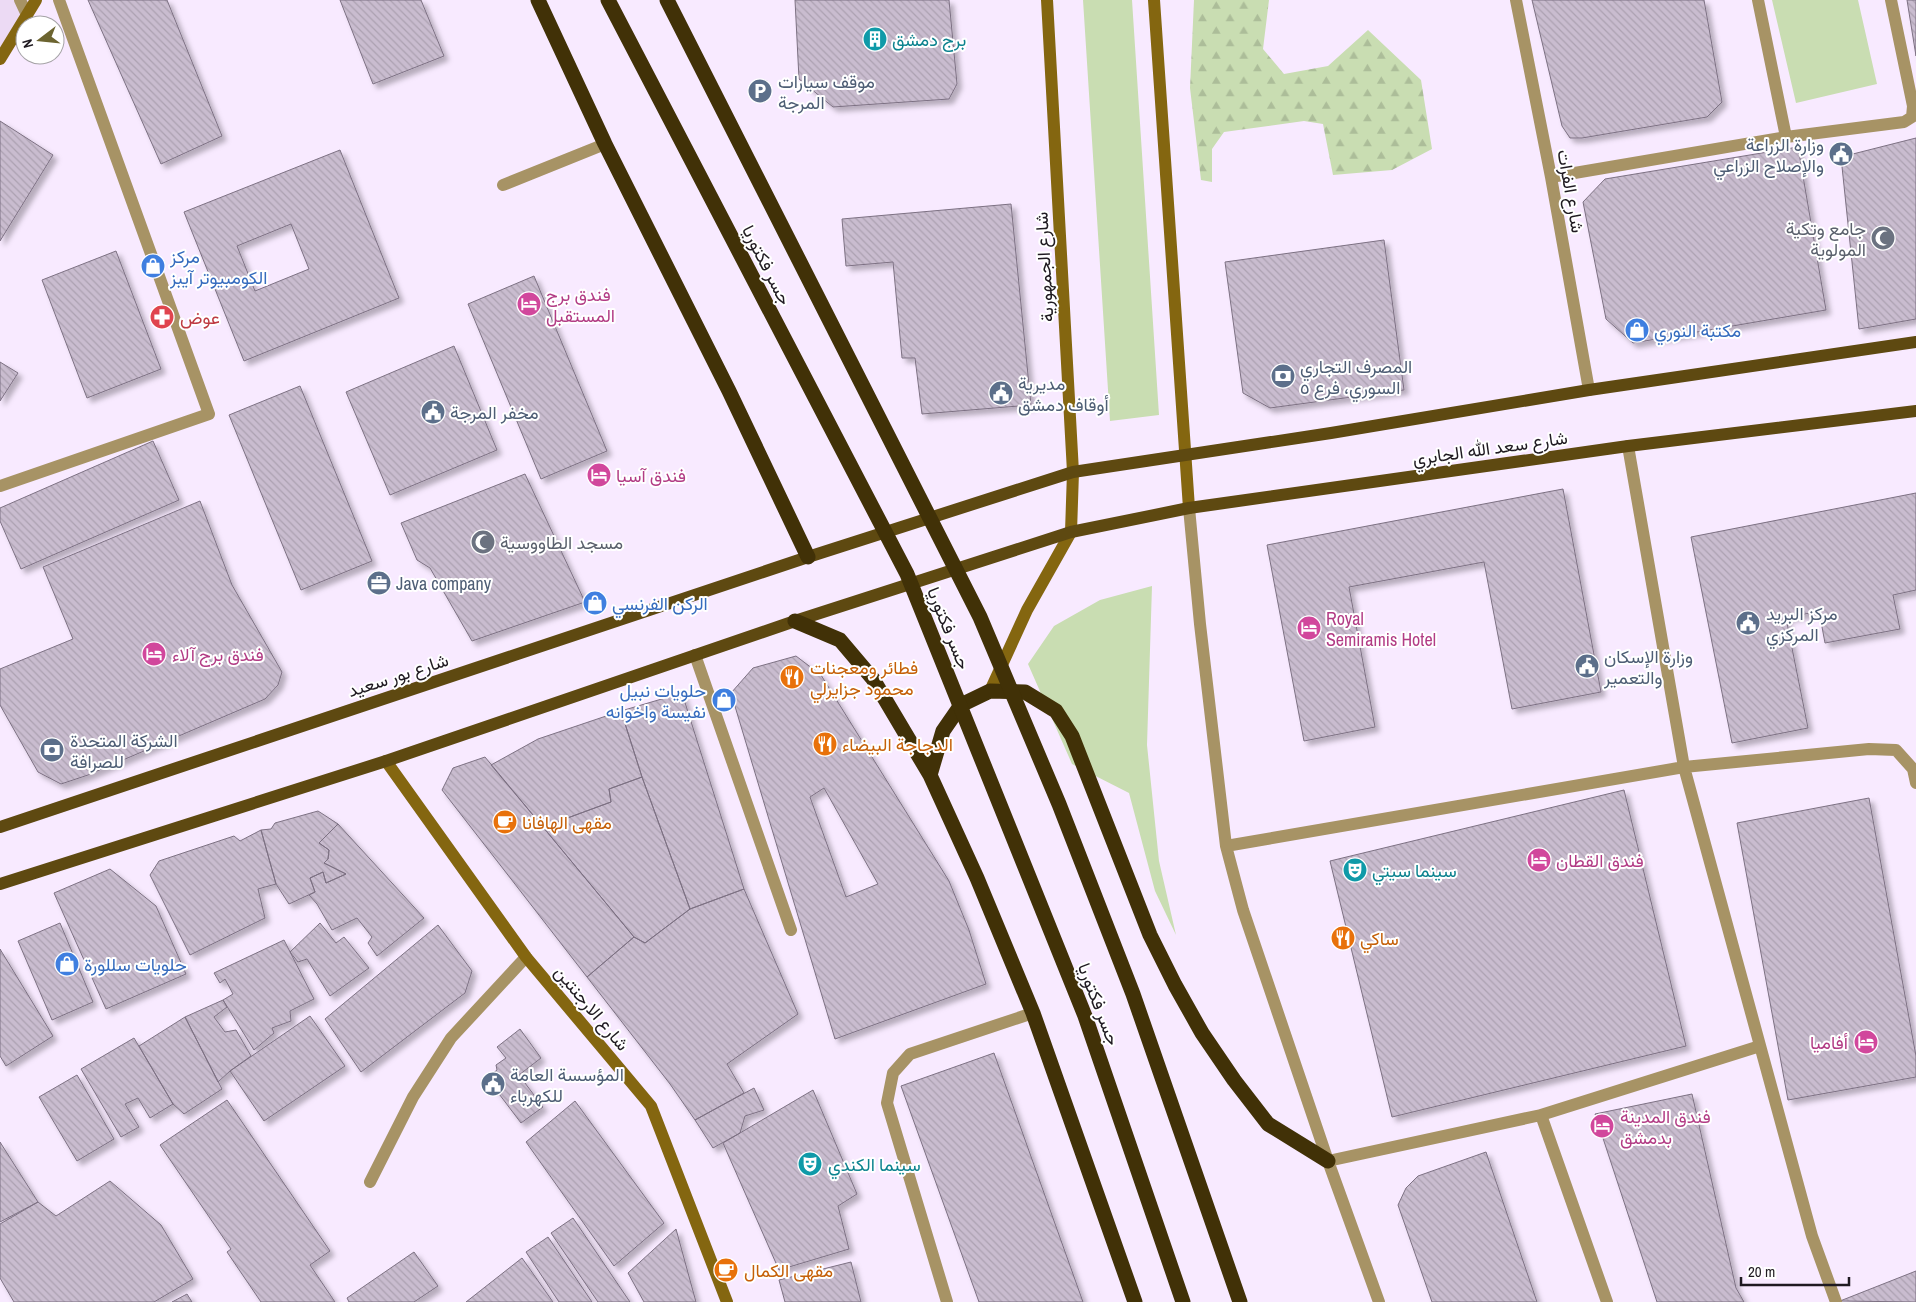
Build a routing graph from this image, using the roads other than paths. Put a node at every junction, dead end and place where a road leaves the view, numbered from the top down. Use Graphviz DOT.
graph roads {
  1 [pos="20,0"];
  2 [pos="36,0"];
  3 [pos="59,0"];
  4 [pos="538,0"];
  5 [pos="608,0"];
  6 [pos="667,0"];
  7 [pos="1047,0"];
  8 [pos="1154,0"];
  9 [pos="1516,0"];
  10 [pos="1758,0"];
  11 [pos="1891,0"];
  12 [pos="27,15"];
  13 [pos="15,35"];
  14 [pos="0,59"];
  15 [pos="1786,137"];
  16 [pos="606,144"];
  17 [pos="1551,177"];
  18 [pos="503,185"];
  19 [pos="1916,342"];
  20 [pos="1589,390"];
  21 [pos="1916,411"];
  22 [pos="1628,446"];
  23 [pos="1186,454"];
  24 [pos="1073,472"];
  25 [pos="0,486"];
  26 [pos="1189,508"];
  27 [pos="1071,532"];
  28 [pos="808,557"];
  29 [pos="795,621"];
  30 [pos="695,655"];
  31 [pos="990,691"];
  32 [pos="386,760"];
  33 [pos="1684,767"];
  34 [pos="930,775"];
  35 [pos="1916,783"];
  36 [pos="0,827"];
  37 [pos="1226,846"];
  38 [pos="0,884"];
  39 [pos="791,930"];
  40 [pos="526,957"];
  41 [pos="1032,1013"];
  42 [pos="1760,1046"];
  43 [pos="1541,1115"];
  44 [pos="1328,1161"];
  45 [pos="370,1182"];
  46 [pos="727,1302"];
  47 [pos="947,1302"];
  48 [pos="1135,1302"];
  49 [pos="1183,1302"];
  50 [pos="1240,1302"];
  51 [pos="1380,1302"];
  52 [pos="1607,1302"];
  53 [pos="1836,1302"];
  1 -- 12 [label="street"];
  2 -- 12 [label="main road"];
  3 -- 25 [label="street"];
  4 -- 16 [label="highway"];
  5 -- 49 [label="highway, جسر فكتوريا, bridge"];
  6 -- 50 [label="highway, جسر فكتوريا, bridge"];
  7 -- 24 [label="main road, شارع الجمهورية"];
  8 -- 23 [label="main road"];
  9 -- 17 [label="street, شارع الفرات"];
  10 -- 15 [label="street"];
  11 -- 15 [label="street"];
  13 -- 14 [label="main road"];
  15 -- 17 [label="street"];
  16 -- 18 [label="street"];
  16 -- 28 [label="highway"];
  17 -- 20 [label="street, شارع الفرات"];
  19 -- 20 [label="main road"];
  20 -- 23 [label="main road"];
  21 -- 22 [label="main road, شارع سعد الله الجابري"];
  22 -- 26 [label="main road, شارع سعد الله الجابري"];
  22 -- 33 [label="street"];
  23 -- 24 [label="main road"];
  23 -- 26 [label="main road"];
  24 -- 27 [label="main road, شارع الجمهورية"];
  24 -- 28 [label="main road, شارع بور سعيد"];
  26 -- 27 [label="main road, شارع سعد الله الجابري"];
  26 -- 37 [label="street"];
  27 -- 29 [label="main road, شارع سعد الله الجابري"];
  27 -- 31 [label="main road"];
  28 -- 36 [label="main road, شارع بور سعيد"];
  29 -- 30 [label="main road"];
  29 -- 34 [label="highway"];
  30 -- 32 [label="main road"];
  30 -- 39 [label="street"];
  31 -- 34 [label="highway"];
  31 -- 44 [label="highway"];
  32 -- 38 [label="main road"];
  32 -- 40 [label="main road, شارع الارجنتين"];
  33 -- 35 [label="street"];
  33 -- 37 [label="street"];
  33 -- 42 [label="street"];
  34 -- 41 [label="highway"];
  37 -- 44 [label="street"];
  40 -- 45 [label="street"];
  40 -- 46 [label="main road, شارع الارجنتين"];
  41 -- 47 [label="street"];
  41 -- 48 [label="highway"];
  42 -- 43 [label="street"];
  42 -- 53 [label="street"];
  43 -- 44 [label="street"];
  43 -- 52 [label="street"];
  44 -- 51 [label="street"];
}
